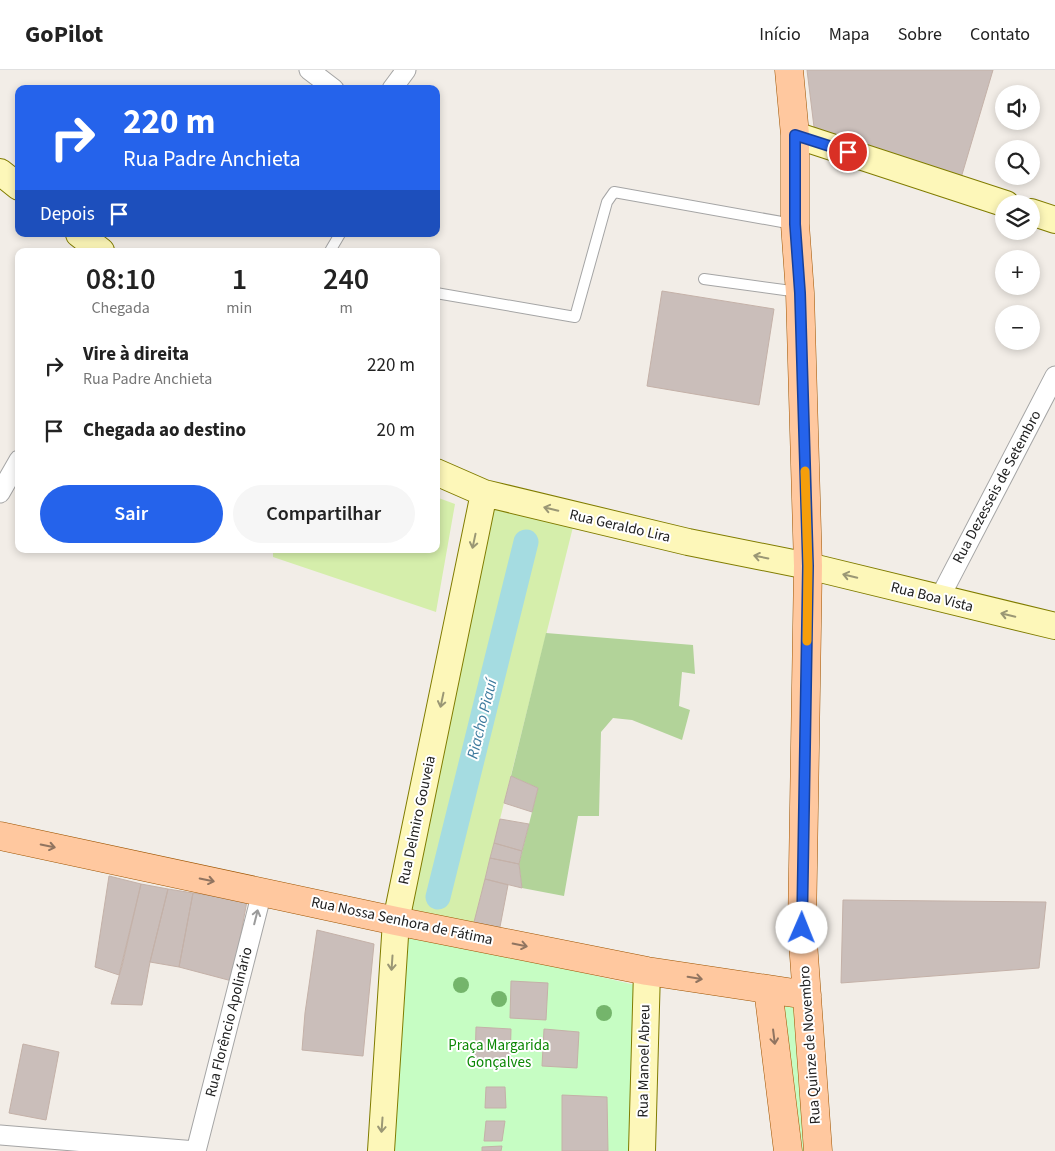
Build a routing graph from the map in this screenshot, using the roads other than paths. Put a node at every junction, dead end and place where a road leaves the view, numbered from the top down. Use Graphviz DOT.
graph roads {
  1 [pos="309,70"];
  2 [pos="406,70"];
  3 [pos="789,70"];
  4 [pos="329,85"];
  5 [pos="395,85"];
  6 [pos="795,135"];
  7 [pos="0,172"];
  8 [pos="15,184"];
  9 [pos="995,200"];
  10 [pos="1040,215"];
  11 [pos="1055,220"];
  12 [pos="795,224"];
  13 [pos="83,237"];
  14 [pos="338,237"];
  15 [pos="97,248"];
  16 [pos="332,248"];
  17 [pos="704,279"];
  18 [pos="800,293"];
  19 [pos="440,294"];
  20 [pos="1055,376"];
  21 [pos="15,467"];
  22 [pos="440,474"];
  23 [pos="0,493"];
  24 [pos="484,493"];
  25 [pos="808,566"];
  26 [pos="939,598"];
  27 [pos="1055,626"];
  28 [pos="0,836"];
  29 [pos="262,892"];
  30 [pos="396,921"];
  31 [pos="646,970"];
  32 [pos="768,989"];
  33 [pos="807,995"];
  34 [pos="0,1135"];
  35 [pos="196,1151"];
  36 [pos="381,1151"];
  37 [pos="642,1151"];
  38 [pos="788,1151"];
  39 [pos="818,1151"];
  1 -- 4 [label="street"];
  2 -- 5 [label="street"];
  3 -- 6 [label="main road, Rua Quinze de Novembro"];
  6 -- 9 [label="street"];
  6 -- 12 [label="main road, Rua Quinze de Novembro"];
  7 -- 8 [label="street"];
  10 -- 11 [label="street"];
  12 -- 18 [label="main road, Rua Quinze de Novembro"];
  12 -- 19 [label="lane"];
  13 -- 15 [label="street"];
  14 -- 16 [label="lane"];
  17 -- 18 [label="lane"];
  18 -- 25 [label="main road, Rua Quinze de Novembro"];
  20 -- 26 [label="street, Rua Dezesseis de Setembro"];
  21 -- 23 [label="street"];
  22 -- 24 [label="street, Rua Geraldo Lira"];
  25 -- 24 [label="street, Rua Geraldo Lira, one-way"];
  24 -- 30 [label="street, Rua Delmiro Gouveia, one-way"];
  26 -- 25 [label="street, Rua Boa Vista, one-way"];
  25 -- 33 [label="main road, Rua Quinze de Novembro"];
  27 -- 26 [label="street, Rua Boa Vista, one-way"];
  28 -- 29 [label="main road, Rua Nossa Senhora de Fátima, one-way"];
  29 -- 30 [label="main road, Rua Nossa Senhora de Fátima"];
  35 -- 29 [label="street, Rua Florêncio Apolinário, one-way"];
  30 -- 31 [label="main road, Rua Nossa Senhora de Fátima, one-way"];
  30 -- 36 [label="street, Rua Delmiro Gouveia, one-way"];
  31 -- 32 [label="main road, Rua Nossa Senhora de Fátima, one-way"];
  31 -- 37 [label="street, Rua Manoel Abreu"];
  32 -- 33 [label="main road, Rua Nossa Senhora de Fátima"];
  32 -- 38 [label="main road, Rua Quinze de Novembro, one-way"];
  33 -- 39 [label="main road, Rua Quinze de Novembro"];
  34 -- 35 [label="street"];
}
